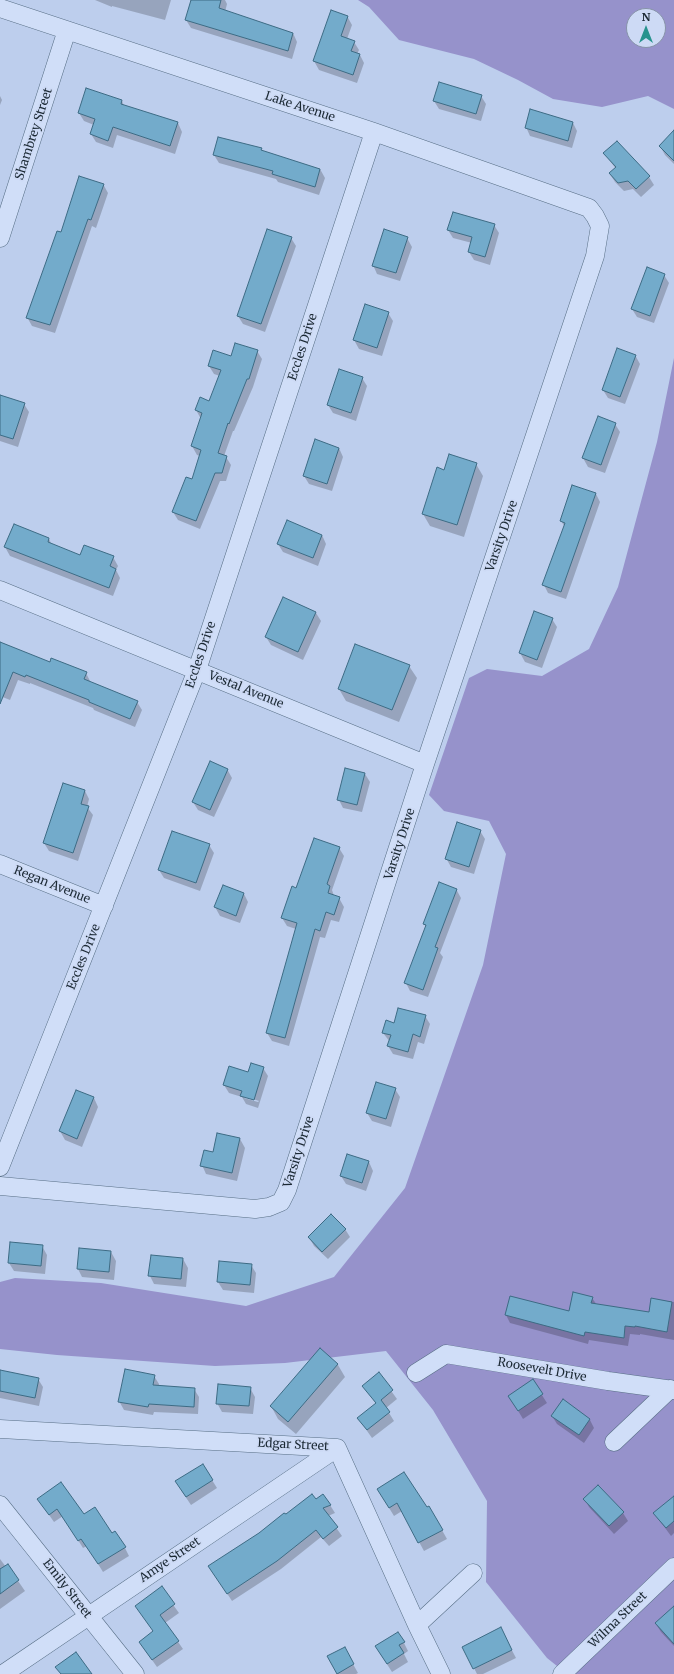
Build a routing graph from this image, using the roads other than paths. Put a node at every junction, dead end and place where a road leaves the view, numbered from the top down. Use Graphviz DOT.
graph roads {
  1 [pos="0,8"];
  2 [pos="67,30"];
  3 [pos="374,132"];
  4 [pos="596,216"];
  5 [pos="0,238"];
  6 [pos="0,590"];
  7 [pos="197,670"];
  8 [pos="425,764"];
  9 [pos="0,864"];
  10 [pos="104,906"];
  11 [pos="0,1167"];
  12 [pos="0,1186"];
  13 [pos="416,1374"];
  14 [pos="672,1390"];
  15 [pos="0,1429"];
  16 [pos="614,1442"];
  17 [pos="337,1448"];
  18 [pos="0,1505"];
  19 [pos="674,1567"];
  20 [pos="473,1574"];
  21 [pos="88,1615"];
  22 [pos="417,1625"];
  23 [pos="438,1673"];
  24 [pos="3,1674"];
  25 [pos="134,1674"];
  26 [pos="562,1674"];
  1 -- 2 [label="street, Lake Avenue"];
  2 -- 3 [label="street, Lake Avenue"];
  2 -- 5 [label="street, Shambrey Street"];
  3 -- 4 [label="street, Lake Avenue"];
  3 -- 7 [label="street, Eccles Drive"];
  4 -- 8 [label="street, Varsity Drive"];
  6 -- 7 [label="street, Vestal Avenue"];
  7 -- 8 [label="street, Vestal Avenue"];
  7 -- 10 [label="street, Eccles Drive"];
  8 -- 12 [label="street, Varsity Drive"];
  9 -- 10 [label="street, Regan Avenue"];
  10 -- 11 [label="street, Eccles Drive"];
  13 -- 14 [label="street, Roosevelt Drive"];
  14 -- 16 [label="street"];
  15 -- 17 [label="street, Edgar Street"];
  17 -- 21 [label="street, Amye Street"];
  17 -- 22 [label="street, Edgar Street"];
  18 -- 21 [label="street, Emily Street"];
  19 -- 26 [label="street, Wilma Street"];
  20 -- 22 [label="street"];
  21 -- 24 [label="street, Amye Street"];
  21 -- 25 [label="street, Emily Street"];
  22 -- 23 [label="street, Edgar Street"];
}
